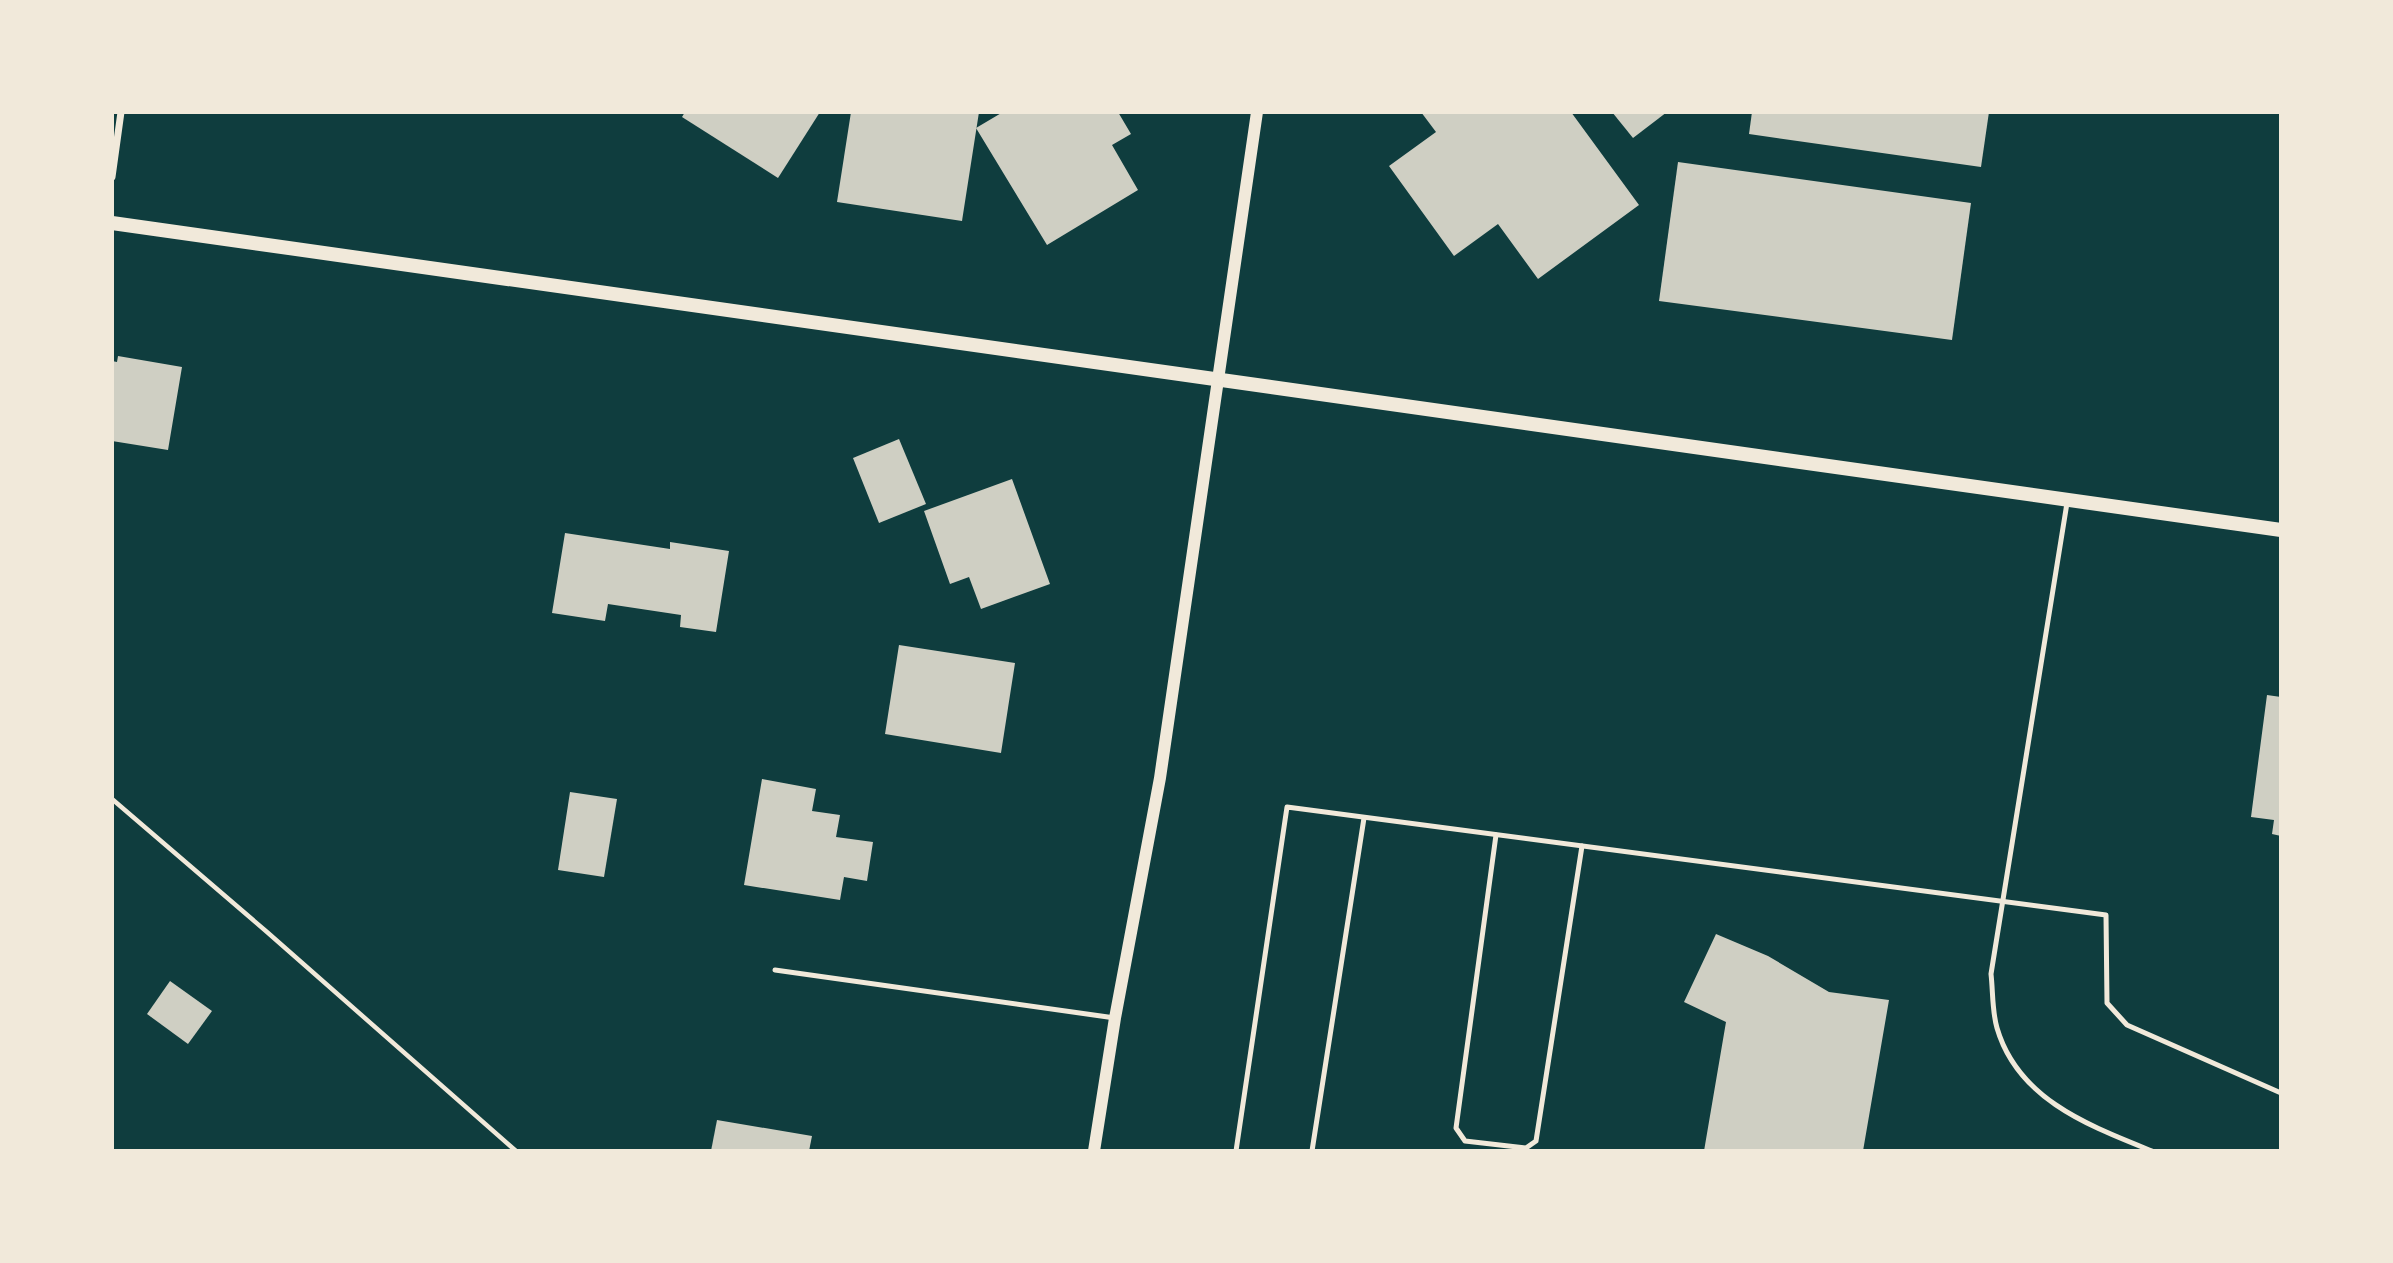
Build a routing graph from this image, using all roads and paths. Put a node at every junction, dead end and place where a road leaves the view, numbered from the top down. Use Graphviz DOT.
graph roads {
  1 [pos="121,112"];
  2 [pos="1257,112"];
  3 [pos="112,177"];
  4 [pos="112,223"];
  5 [pos="1218,378"];
  6 [pos="2068,500"];
  7 [pos="2281,530"];
  8 [pos="112,799"];
  9 [pos="1364,818"];
  10 [pos="1496,835"];
  11 [pos="1581,846"];
  12 [pos="2004,901"];
  13 [pos="775,970"];
  14 [pos="1115,1018"];
  15 [pos="2281,1093"];
  16 [pos="516,1151"];
  17 [pos="1094,1151"];
  18 [pos="1236,1151"];
  19 [pos="1312,1151"];
  20 [pos="2152,1151"];
  1 -- 3 [label="street"];
  2 -- 5 [label="street"];
  4 -- 5 [label="main road"];
  5 -- 6 [label="main road"];
  5 -- 14 [label="street"];
  6 -- 7 [label="main road"];
  6 -- 12 [label="lane"];
  8 -- 16 [label="path"];
  9 -- 10 [label="lane"];
  9 -- 18 [label="lane"];
  9 -- 19 [label="lane"];
  10 -- 11 [label="lane"];
  10 -- 11 [label="lane"];
  11 -- 12 [label="lane"];
  12 -- 15 [label="lane"];
  12 -- 20 [label="lane"];
  13 -- 14 [label="lane"];
  14 -- 17 [label="street"];
}
